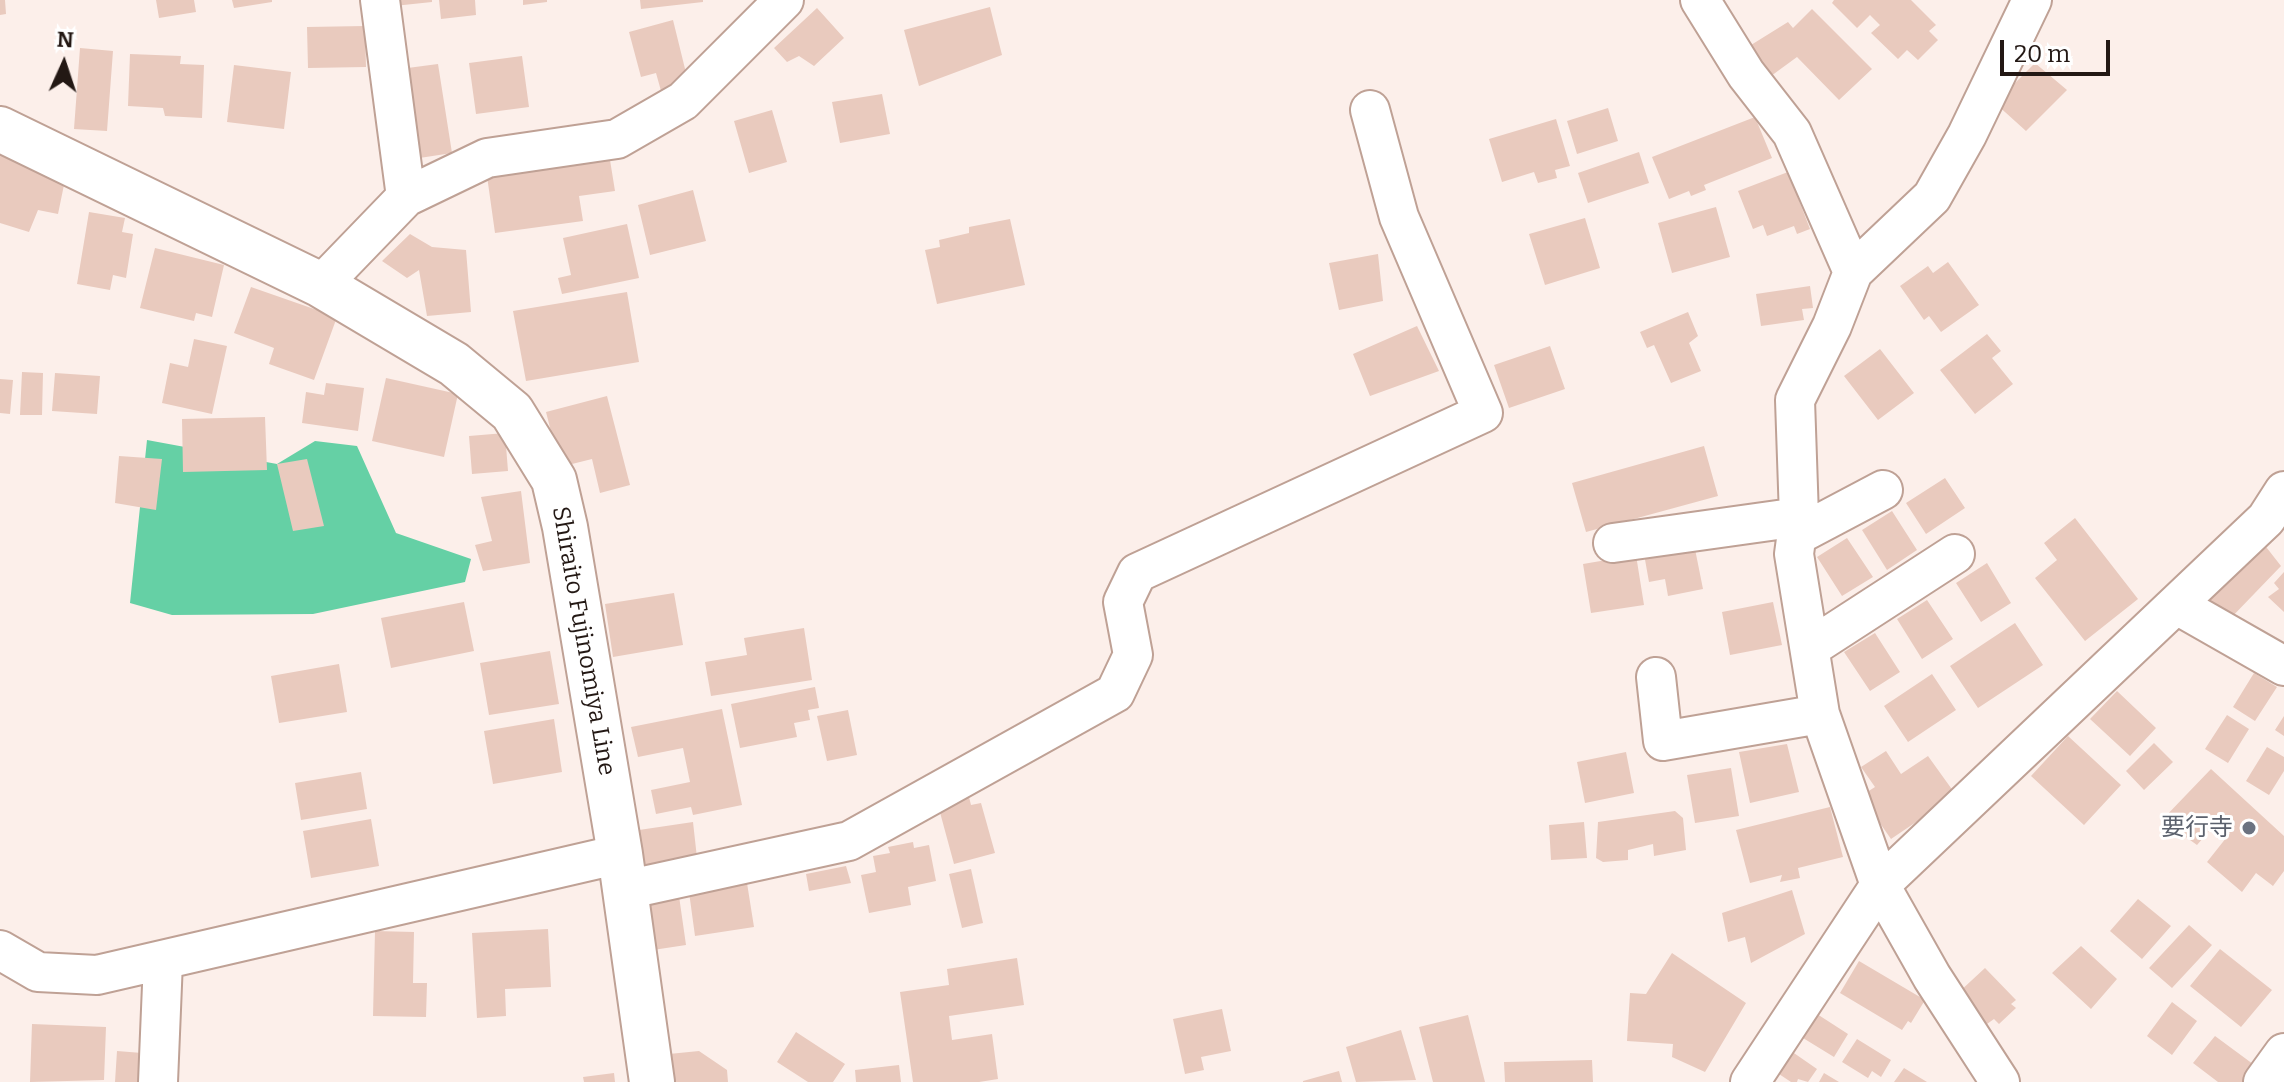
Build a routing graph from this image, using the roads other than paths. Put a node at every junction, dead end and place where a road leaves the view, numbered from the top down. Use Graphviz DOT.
graph roads {
  1 [pos="380,0"];
  2 [pos="784,0"];
  3 [pos="1700,0"];
  4 [pos="2032,0"];
  5 [pos="1370,110"];
  6 [pos="0,129"];
  7 [pos="406,197"];
  8 [pos="1853,272"];
  9 [pos="321,285"];
  10 [pos="1883,490"];
  11 [pos="2284,491"];
  12 [pos="1798,527"];
  13 [pos="1613,543"];
  14 [pos="1955,554"];
  15 [pos="2177,605"];
  16 [pos="1810,648"];
  17 [pos="2284,666"];
  18 [pos="1656,677"];
  19 [pos="1820,714"];
  20 [pos="622,872"];
  21 [pos="1880,885"];
  22 [pos="0,950"];
  23 [pos="163,961"];
  24 [pos="2284,1053"];
  25 [pos="158,1082"];
  26 [pos="652,1082"];
  27 [pos="1750,1082"];
  28 [pos="2000,1082"];
  29 [pos="2263,1082"];
  1 -- 7 [label="street"];
  2 -- 7 [label="street"];
  3 -- 8 [label="street"];
  4 -- 8 [label="street"];
  5 -- 20 [label="street"];
  6 -- 9 [label="main road, Shiraito Fujinomiya Line"];
  7 -- 9 [label="street"];
  8 -- 12 [label="street"];
  9 -- 20 [label="main road, Shiraito Fujinomiya Line"];
  10 -- 12 [label="street"];
  11 -- 15 [label="street"];
  12 -- 13 [label="street"];
  12 -- 16 [label="street"];
  14 -- 16 [label="street"];
  15 -- 17 [label="street"];
  15 -- 21 [label="street"];
  16 -- 19 [label="street"];
  18 -- 19 [label="street"];
  19 -- 21 [label="street"];
  20 -- 23 [label="street"];
  20 -- 26 [label="main road, Shiraito Fujinomiya Line"];
  21 -- 27 [label="street"];
  21 -- 28 [label="street"];
  22 -- 23 [label="street"];
  23 -- 25 [label="street"];
  24 -- 29 [label="street"];
}
